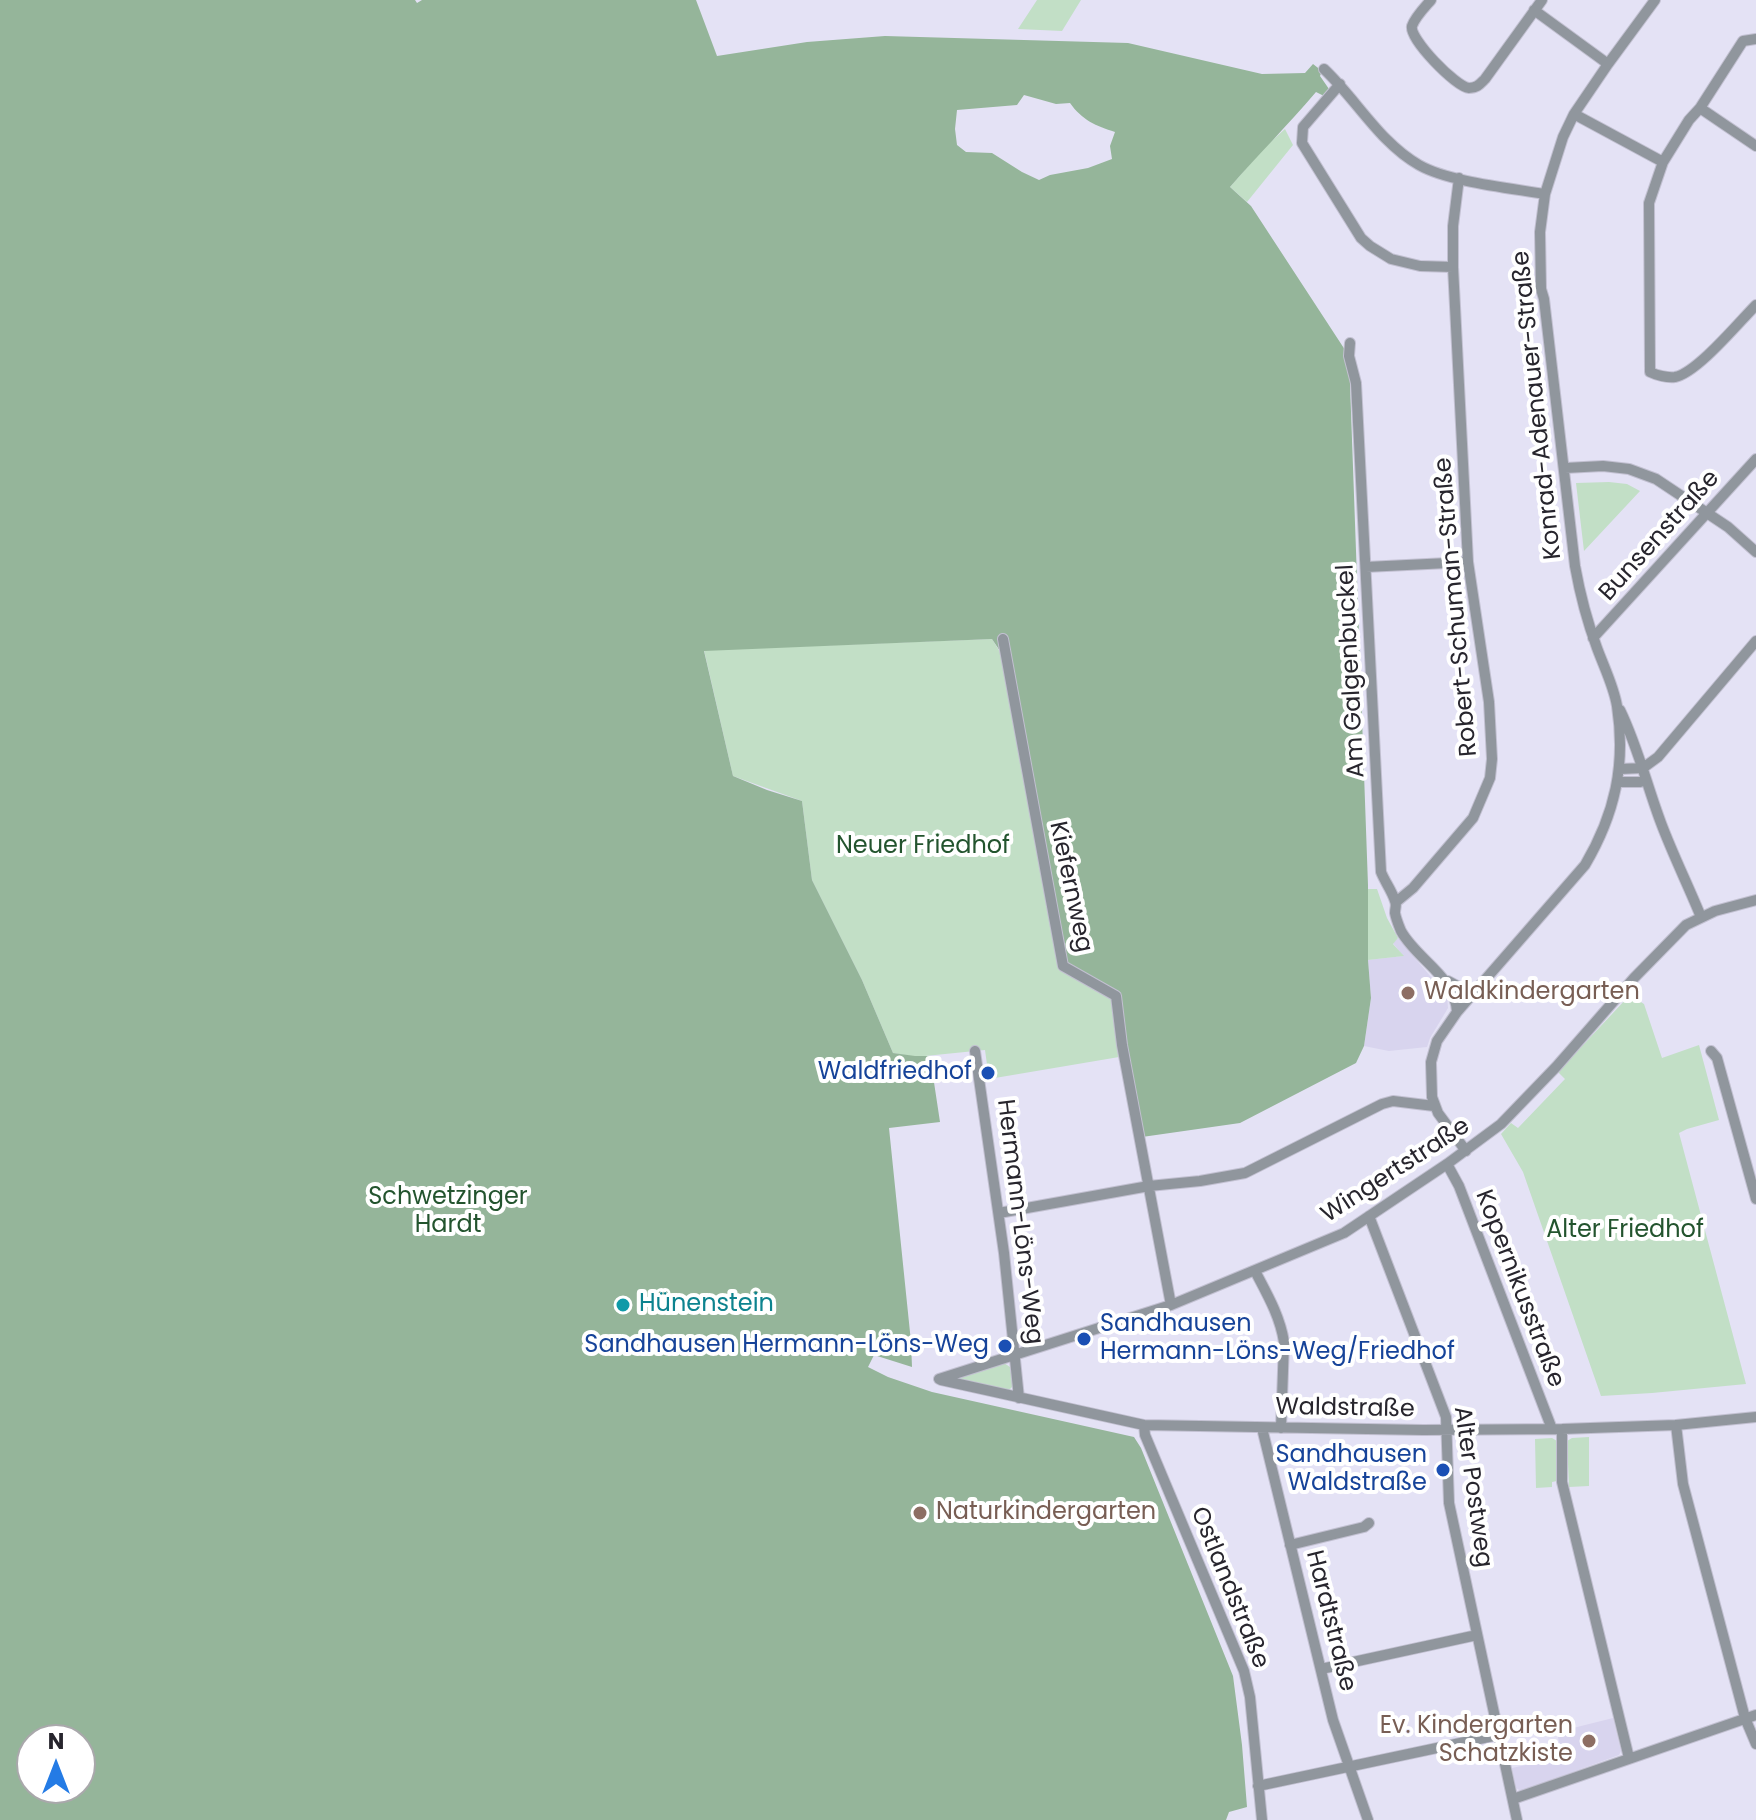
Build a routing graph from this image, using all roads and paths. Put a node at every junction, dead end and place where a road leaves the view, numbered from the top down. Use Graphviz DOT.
graph roads {
  1 [pos="1431,0"];
  2 [pos="1542,0"];
  3 [pos="1655,0"];
  4 [pos="1534,10"];
  5 [pos="1756,39"];
  6 [pos="1608,64"];
  7 [pos="1324,69"];
  8 [pos="1340,84"];
  9 [pos="1700,108"];
  10 [pos="1574,114"];
  11 [pos="1756,146"];
  12 [pos="1663,162"];
  13 [pos="1459,178"];
  14 [pos="1545,194"];
  15 [pos="1453,267"];
  16 [pos="1756,305"];
  17 [pos="1350,343"];
  18 [pos="1756,459"];
  19 [pos="1565,468"];
  20 [pos="1708,514"];
  21 [pos="1756,552"];
  22 [pos="1468,562"];
  23 [pos="1366,567"];
  24 [pos="1593,638"];
  25 [pos="1003,639"];
  26 [pos="1756,641"];
  27 [pos="1617,704"];
  28 [pos="1643,768"];
  29 [pos="1620,769"];
  30 [pos="1646,780"];
  31 [pos="1618,782"];
  32 [pos="1756,900"];
  33 [pos="1396,902"];
  34 [pos="1701,917"];
  35 [pos="1443,978"];
  36 [pos="1478,989"];
  37 [pos="1457,1012"];
  38 [pos="975,1051"];
  39 [pos="1711,1051"];
  40 [pos="1434,1106"];
  41 [pos="1466,1151"];
  42 [pos="1447,1164"];
  43 [pos="1149,1186"];
  44 [pos="1756,1199"];
  45 [pos="999,1213"];
  46 [pos="1369,1216"];
  47 [pos="1255,1271"];
  48 [pos="1171,1305"];
  49 [pos="1016,1354"];
  50 [pos="939,1379"];
  51 [pos="1019,1398"];
  52 [pos="1756,1417"];
  53 [pos="1144,1425"];
  54 [pos="1676,1425"];
  55 [pos="1262,1428"];
  56 [pos="1281,1428"];
  57 [pos="1557,1429"];
  58 [pos="1447,1430"];
  59 [pos="1369,1523"];
  60 [pos="1290,1545"];
  61 [pos="1477,1635"];
  62 [pos="1321,1669"];
  63 [pos="1750,1716"];
  64 [pos="1498,1735"];
  65 [pos="1756,1744"];
  66 [pos="1629,1758"];
  67 [pos="1349,1767"];
  68 [pos="1258,1786"];
  69 [pos="1513,1799"];
  70 [pos="1262,1820"];
  71 [pos="1368,1820"];
  72 [pos="1517,1820"];
  1 -- 4 [label="street"];
  2 -- 4 [label="street"];
  3 -- 6 [label="street, Konrad-Adenauer-Straße"];
  4 -- 6 [label="street"];
  5 -- 9 [label="street"];
  6 -- 10 [label="street, Konrad-Adenauer-Straße"];
  7 -- 8 [label="street"];
  8 -- 13 [label="street"];
  8 -- 15 [label="street"];
  9 -- 11 [label="street"];
  9 -- 12 [label="street"];
  10 -- 12 [label="street"];
  10 -- 14 [label="street, Konrad-Adenauer-Straße"];
  12 -- 16 [label="street"];
  13 -- 14 [label="street"];
  13 -- 15 [label="street, Robert-Schuman-Straße"];
  14 -- 19 [label="street, Konrad-Adenauer-Straße"];
  15 -- 22 [label="street, Robert-Schuman-Straße"];
  17 -- 23 [label="street, Am Galgenbuckel"];
  18 -- 20 [label="street, Bunsenstraße"];
  19 -- 20 [label="street"];
  19 -- 24 [label="street, Konrad-Adenauer-Straße"];
  20 -- 21 [label="street"];
  20 -- 24 [label="street, Bunsenstraße"];
  22 -- 23 [label="street"];
  22 -- 33 [label="street, Robert-Schuman-Straße"];
  23 -- 33 [label="street, Am Galgenbuckel"];
  24 -- 27 [label="street, Konrad-Adenauer-Straße"];
  25 -- 43 [label="street, Kiefernweg"];
  26 -- 28 [label="street"];
  27 -- 28 [label="street"];
  27 -- 29 [label="street, Konrad-Adenauer-Straße"];
  28 -- 29 [label="street"];
  28 -- 30 [label="street"];
  29 -- 31 [label="street, Konrad-Adenauer-Straße"];
  30 -- 31 [label="street"];
  30 -- 34 [label="street"];
  31 -- 36 [label="street, Konrad-Adenauer-Straße"];
  32 -- 34 [label="street, Wingertstraße"];
  33 -- 35 [label="street, Am Galgenbuckel"];
  34 -- 41 [label="street, Wingertstraße"];
  35 -- 36 [label="street, Am Galgenbuckel"];
  35 -- 37 [label="street, Am Galgenbuckel"];
  36 -- 37 [label="street, Konrad-Adenauer-Straße"];
  37 -- 40 [label="street, Konrad-Adenauer-Straße"];
  38 -- 45 [label="street, Hermann-Löns-Weg"];
  39 -- 44 [label="street"];
  40 -- 41 [label="street"];
  40 -- 43 [label="street"];
  41 -- 42 [label="street, Wingertstraße"];
  42 -- 46 [label="street, Wingertstraße"];
  42 -- 57 [label="street, Kopernikusstraße"];
  43 -- 45 [label="street"];
  43 -- 48 [label="street, Kiefernweg"];
  45 -- 49 [label="street, Hermann-Löns-Weg"];
  46 -- 47 [label="street, Wingertstraße"];
  46 -- 58 [label="street, Alter Postweg"];
  47 -- 48 [label="street, Wingertstraße"];
  47 -- 56 [label="street"];
  48 -- 49 [label="street, Wingertstraße"];
  49 -- 50 [label="street, Wingertstraße"];
  49 -- 51 [label="street, Hermann-Löns-Weg"];
  50 -- 51 [label="street, Waldstraße"];
  51 -- 53 [label="street, Waldstraße"];
  52 -- 54 [label="street, Waldstraße"];
  53 -- 55 [label="street, Waldstraße"];
  53 -- 68 [label="street, Ostlandstraße"];
  54 -- 57 [label="street, Waldstraße"];
  54 -- 63 [label="street"];
  55 -- 56 [label="street, Waldstraße"];
  55 -- 60 [label="street, Hardtstraße"];
  56 -- 58 [label="street, Waldstraße"];
  57 -- 58 [label="street, Waldstraße"];
  57 -- 66 [label="street"];
  58 -- 61 [label="street, Alter Postweg"];
  59 -- 60 [label="street"];
  60 -- 62 [label="street, Hardtstraße"];
  61 -- 62 [label="street"];
  61 -- 64 [label="street, Alter Postweg"];
  62 -- 67 [label="street, Hardtstraße"];
  63 -- 65 [label="street"];
  63 -- 66 [label="street"];
  64 -- 67 [label="street"];
  64 -- 69 [label="street, Alter Postweg"];
  66 -- 69 [label="street"];
  67 -- 68 [label="street"];
  67 -- 71 [label="street, Hardtstraße"];
  68 -- 70 [label="street, Ostlandstraße"];
  69 -- 72 [label="street, Alter Postweg"];
}
